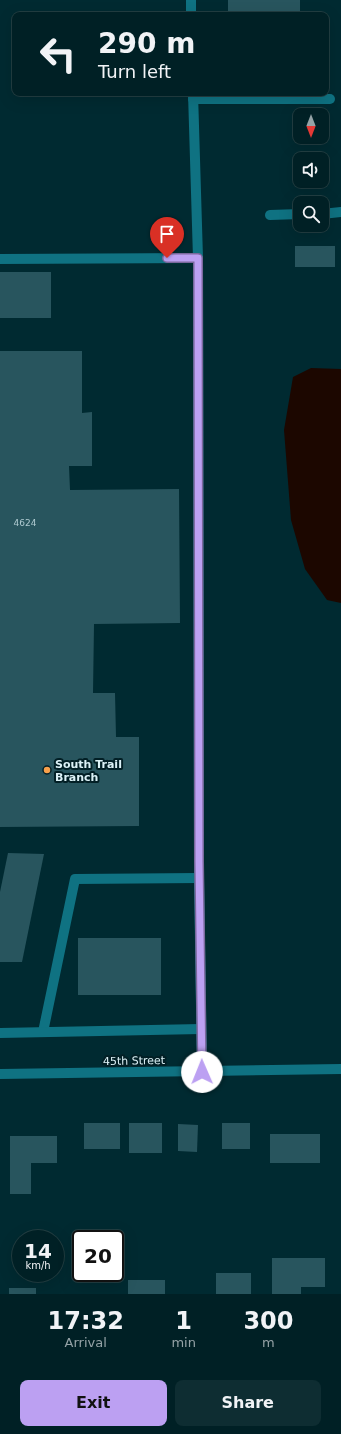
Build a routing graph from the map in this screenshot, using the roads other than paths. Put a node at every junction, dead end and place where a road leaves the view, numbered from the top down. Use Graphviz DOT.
graph roads {
  1 [pos="191,0"];
  2 [pos="191,12"];
  3 [pos="193,96"];
  4 [pos="330,99"];
  5 [pos="341,212"];
  6 [pos="329,213"];
  7 [pos="270,214"];
  8 [pos="293,214"];
  9 [pos="198,258"];
  10 [pos="0,259"];
  11 [pos="199,878"];
  12 [pos="201,1029"];
  13 [pos="43,1032"];
  14 [pos="0,1033"];
  15 [pos="341,1069"];
  16 [pos="202,1072"];
  17 [pos="0,1074"];
  1 -- 2 [label="street"];
  3 -- 4 [label="street"];
  3 -- 9 [label="street"];
  5 -- 6 [label="street"];
  7 -- 8 [label="street"];
  9 -- 10 [label="street"];
  9 -- 11 [label="street"];
  11 -- 12 [label="street"];
  11 -- 13 [label="street"];
  12 -- 13 [label="street"];
  12 -- 16 [label="street"];
  13 -- 14 [label="street"];
  15 -- 16 [label="street, 45th Street"];
  16 -- 17 [label="street, 45th Street"];
}
